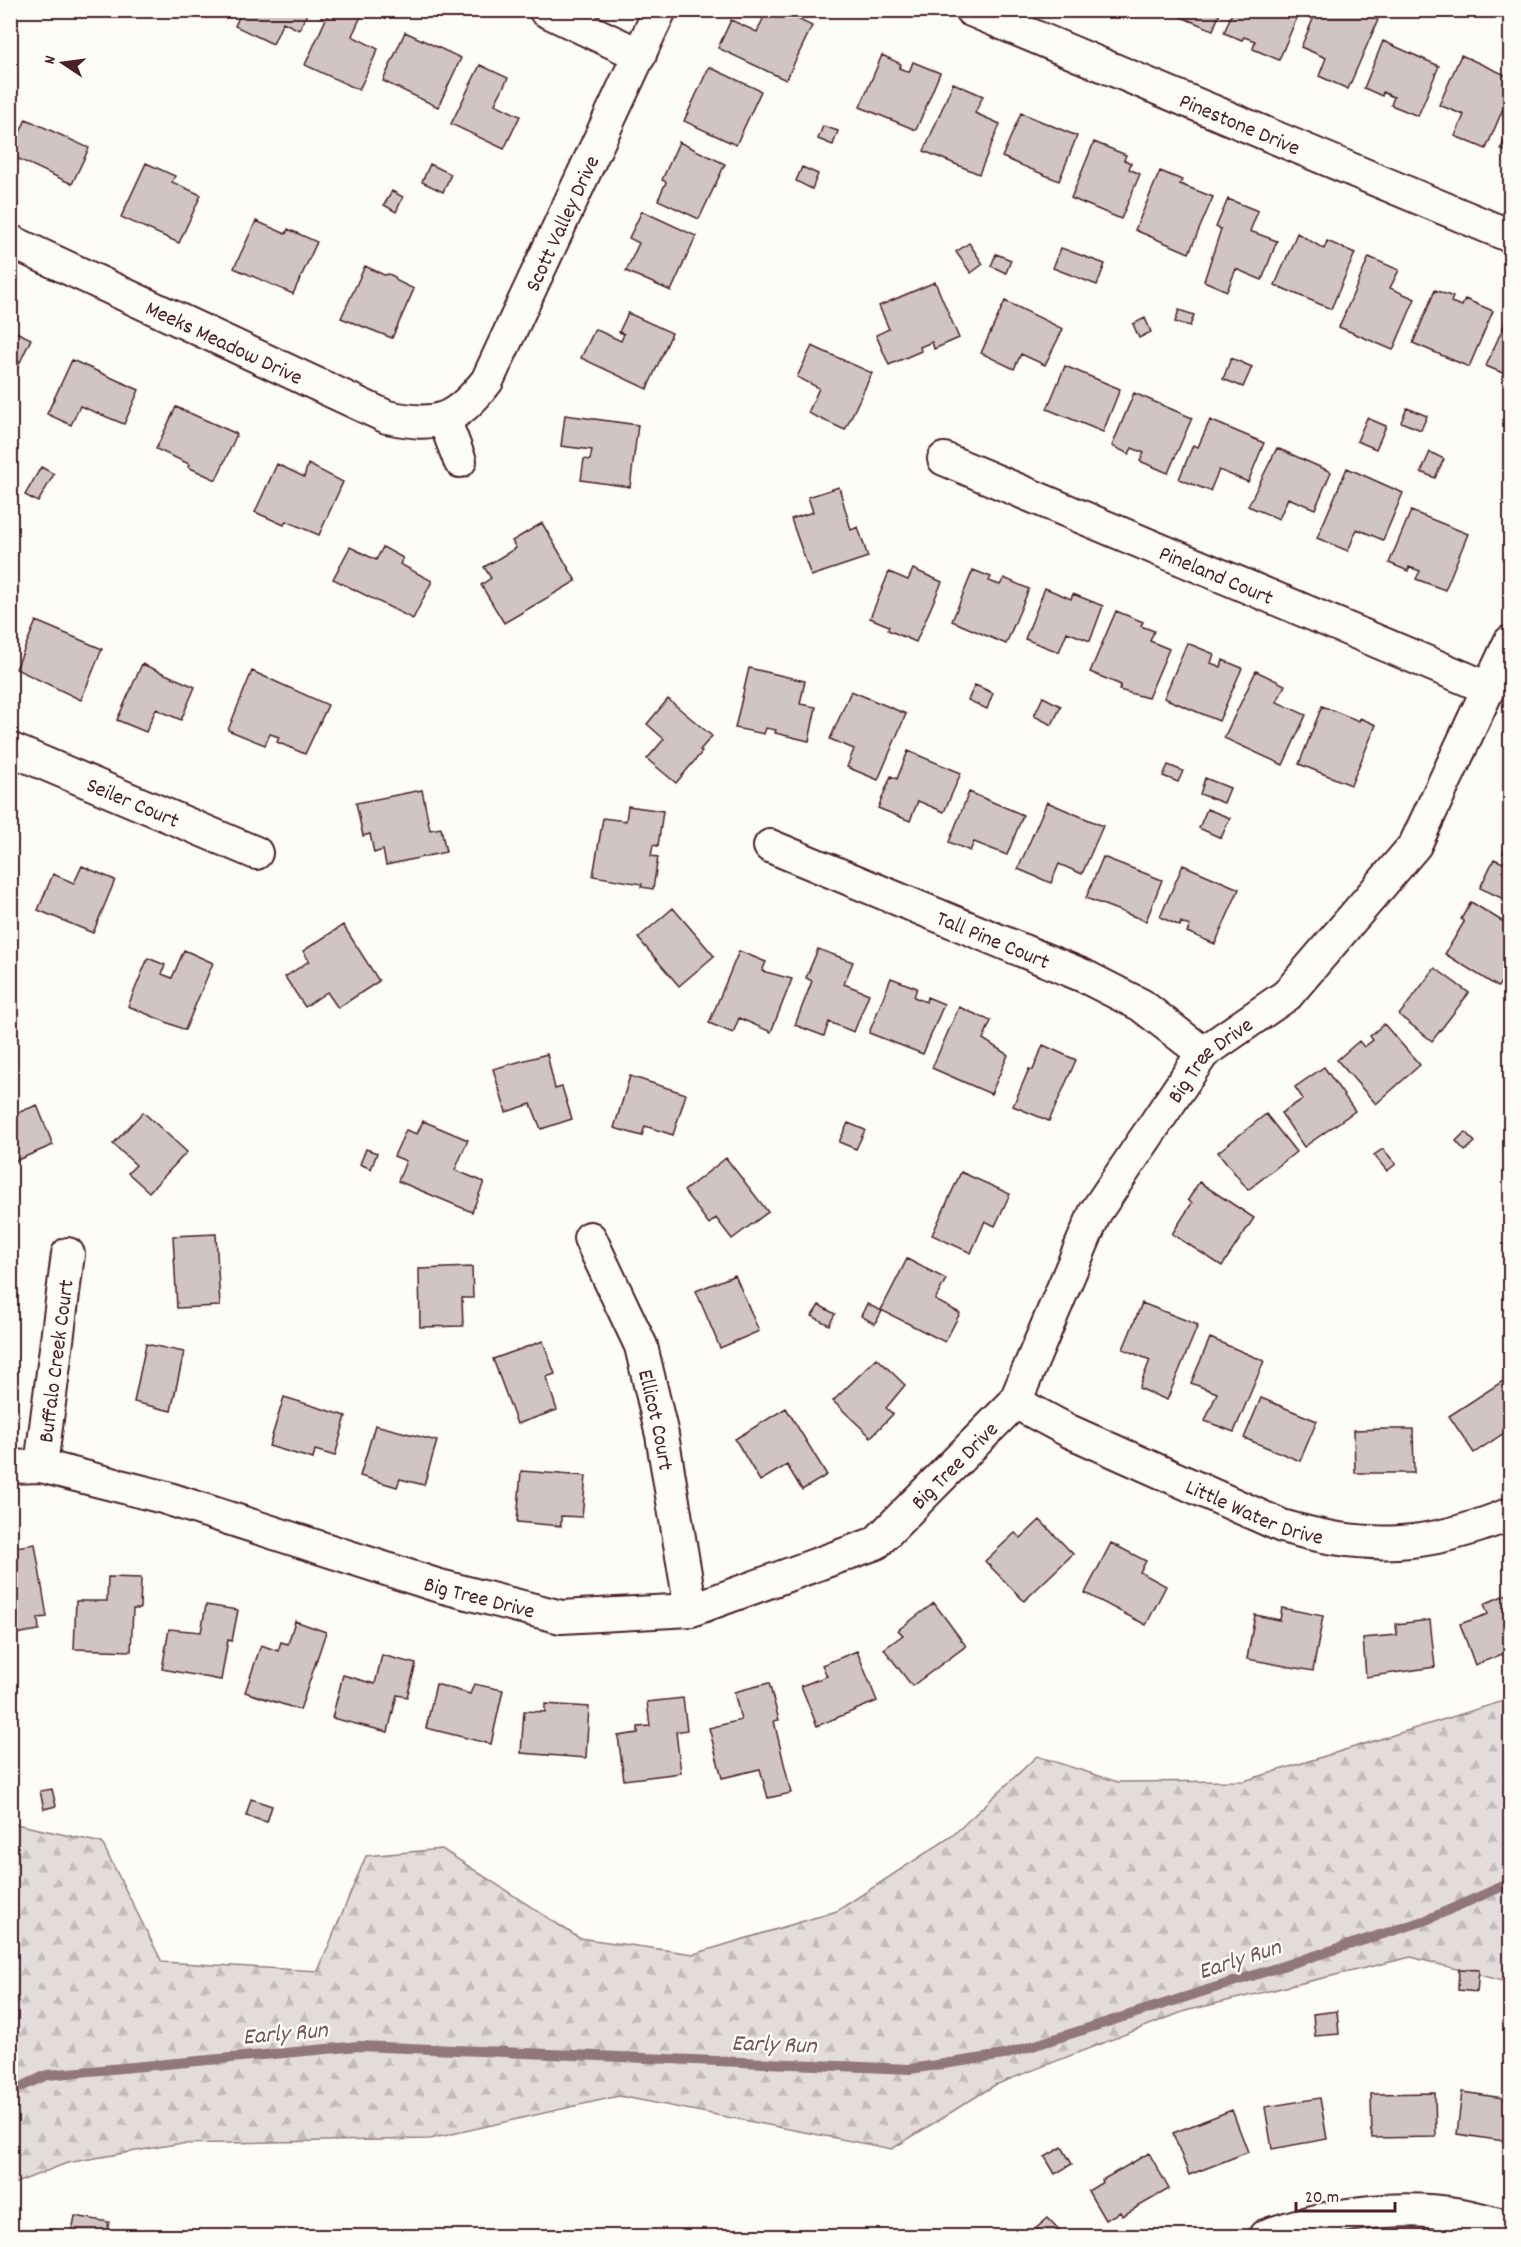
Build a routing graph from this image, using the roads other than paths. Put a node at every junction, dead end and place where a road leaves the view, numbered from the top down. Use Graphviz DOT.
graph roads {
  1 [pos="545,10"];
  2 [pos="660,10"];
  3 [pos="971,10"];
  4 [pos="640,55"];
  5 [pos="1510,236"];
  6 [pos="10,241"];
  7 [pos="444,419"];
  8 [pos="944,459"];
  9 [pos="460,460"];
  10 [pos="1510,642"];
  11 [pos="1488,688"];
  12 [pos="10,749"];
  13 [pos="770,846"];
  14 [pos="256,853"];
  15 [pos="1203,1053"];
  16 [pos="590,1238"];
  17 [pos="68,1254"];
  18 [pos="1015,1402"];
  19 [pos="26,1467"];
  20 [pos="1510,1514"];
  21 [pos="691,1610"];
  22 [pos="1510,2227"];
  23 [pos="1265,2236"];
  1 -- 4 [label="street"];
  2 -- 4 [label="street, Scott Valley Drive"];
  3 -- 5 [label="street, Pinestone Drive"];
  4 -- 7 [label="street, Scott Valley Drive"];
  6 -- 7 [label="street, Meeks Meadow Drive"];
  7 -- 9 [label="street"];
  8 -- 11 [label="street, Pineland Court"];
  10 -- 11 [label="street, Big Tree Drive"];
  11 -- 15 [label="street, Big Tree Drive"];
  12 -- 14 [label="street, Seiler Court"];
  13 -- 15 [label="street, Tall Pine Court"];
  15 -- 18 [label="street, Big Tree Drive"];
  16 -- 21 [label="street, Ellicot Court"];
  17 -- 19 [label="street, Buffalo Creek Court"];
  18 -- 20 [label="street, Little Water Drive"];
  18 -- 21 [label="street, Big Tree Drive"];
  19 -- 21 [label="street, Big Tree Drive"];
  22 -- 23 [label="street"];
}
